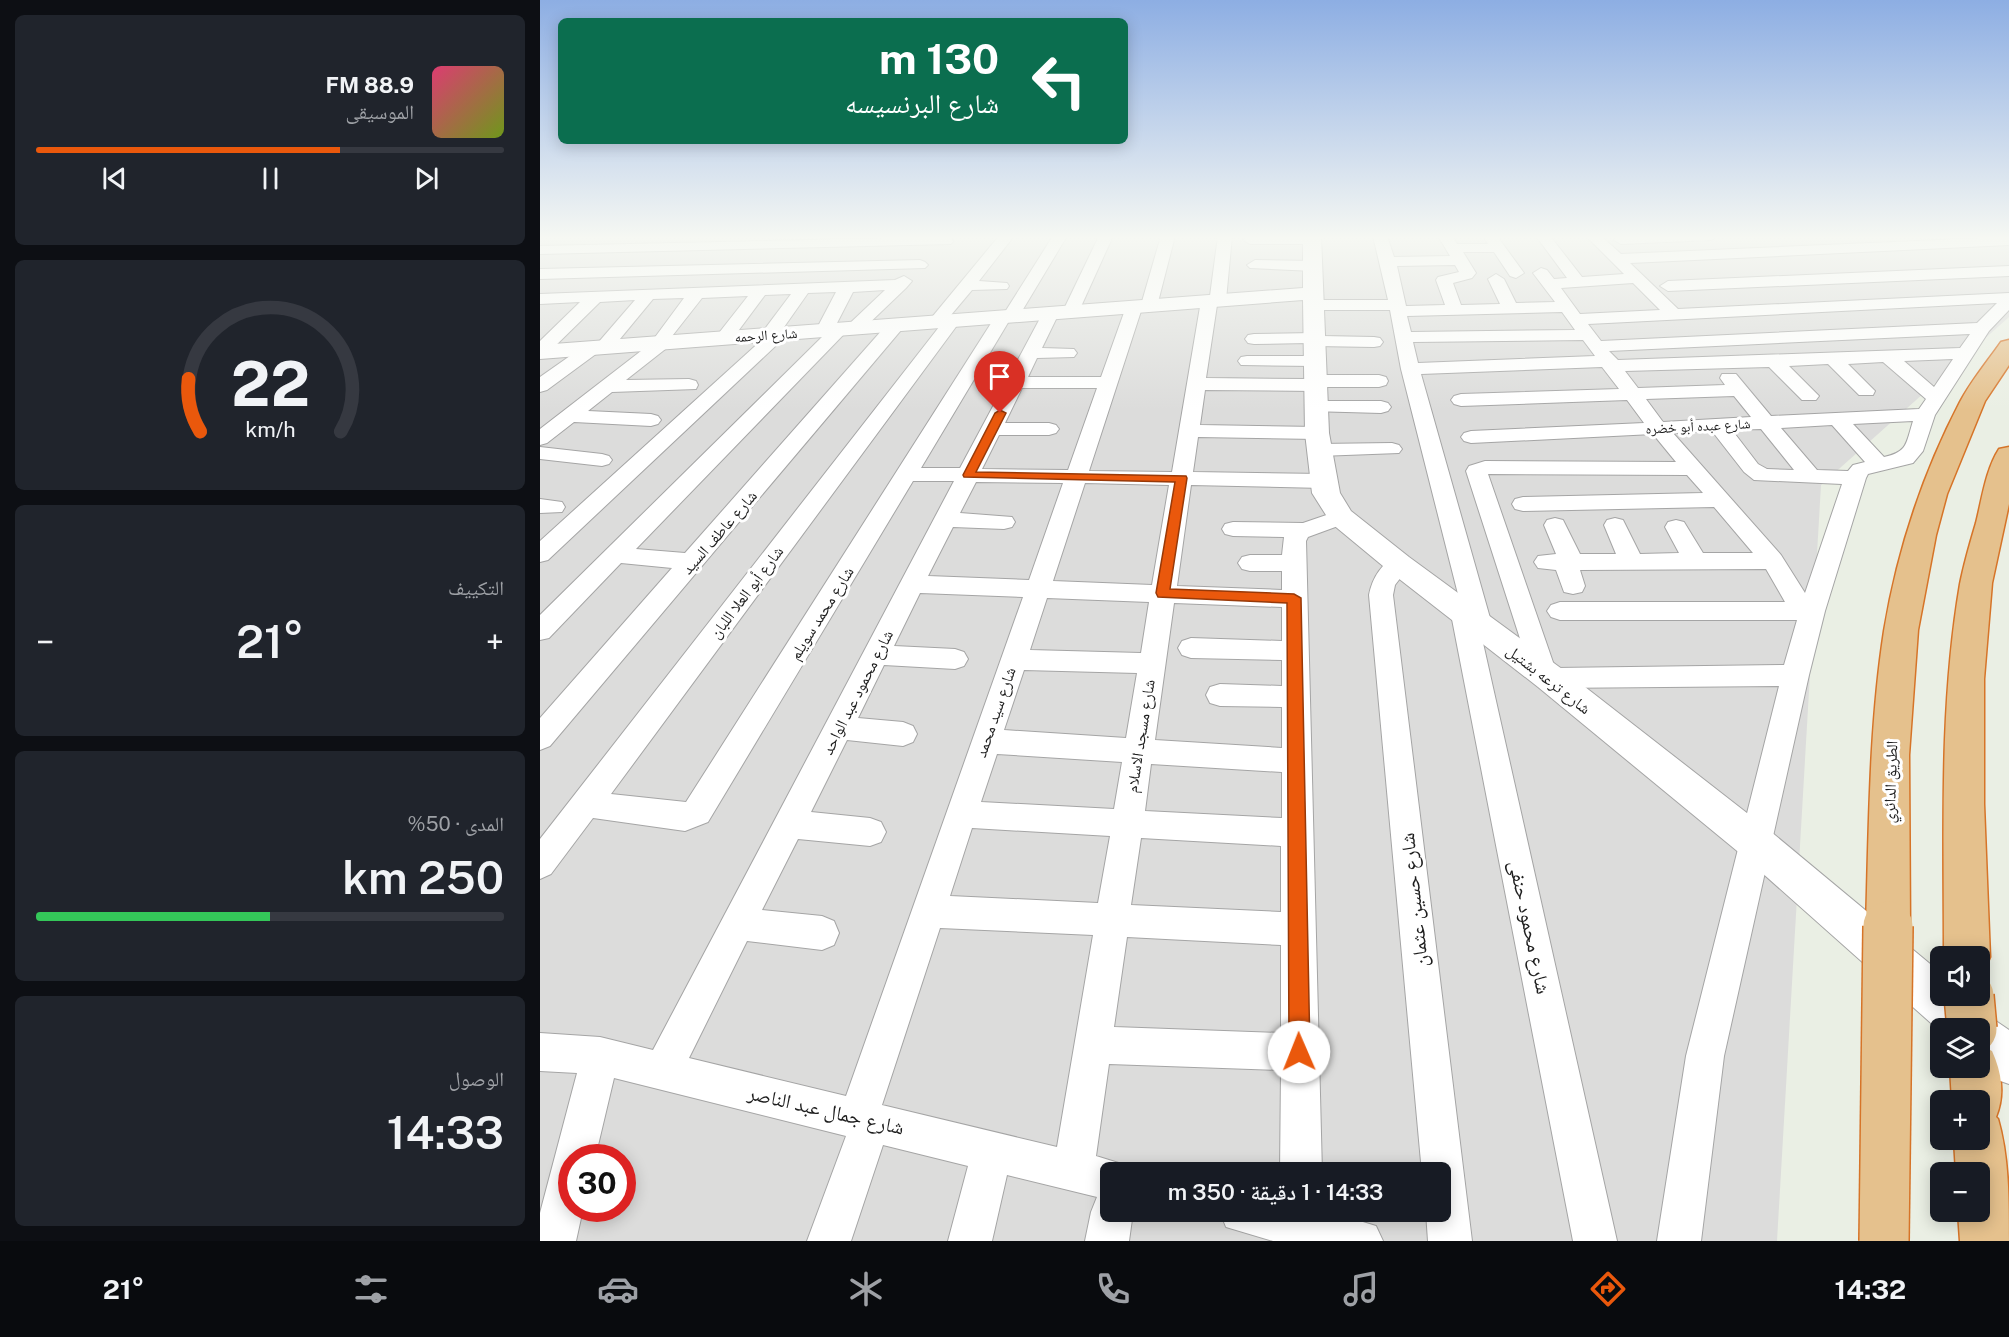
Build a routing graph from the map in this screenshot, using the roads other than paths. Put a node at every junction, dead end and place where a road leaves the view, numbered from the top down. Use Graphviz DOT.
graph roads {
  1 [pos="675,294"];
  2 [pos="696,294"];
  3 [pos="758,294"];
  4 [pos="800,294"];
  5 [pos="846,294"];
  6 [pos="888,294"];
  7 [pos="962,294"];
  8 [pos="1022,294"];
  9 [pos="1072,294"];
  10 [pos="1146,294"];
  11 [pos="1214,294"];
  12 [pos="1283,294"];
  13 [pos="1395,294"];
  14 [pos="1449,294"];
  15 [pos="1503,294"];
  16 [pos="1557,294"];
  17 [pos="1653,294"];
  18 [pos="1701,294"];
  19 [pos="648,295"];
  20 [pos="595,297"];
  21 [pos="540,299"];
  22 [pos="2009,299"];
  23 [pos="1213,301"];
  24 [pos="1616,303"];
  25 [pos="749,306"];
  26 [pos="1141,306"];
  27 [pos="1398,308"];
  28 [pos="1510,308"];
  29 [pos="685,309"];
  30 [pos="1455,310"];
  31 [pos="1061,312"];
  32 [pos="1721,312"];
  33 [pos="1572,313"];
  34 [pos="1674,314"];
  35 [pos="1007,316"];
  36 [pos="1629,316"];
  37 [pos="945,321"];
  38 [pos="1373,321"];
  39 [pos="896,325"];
  40 [pos="1982,328"];
  41 [pos="840,329"];
  42 [pos="774,334"];
  43 [pos="1404,337"];
  44 [pos="724,338"];
  45 [pos="1254,339"];
  46 [pos="660,343"];
  47 [pos="1316,344"];
  48 [pos="599,347"];
  49 [pos="2009,347"];
  50 [pos="1373,348"];
  51 [pos="540,352"];
  52 [pos="1602,352"];
  53 [pos="1031,353"];
  54 [pos="1068,353"];
  55 [pos="1965,353"];
  56 [pos="1888,357"];
  57 [pos="1833,359"];
  58 [pos="1247,361"];
  59 [pos="1774,362"];
  60 [pos="1717,364"];
  61 [pos="1468,366"];
  62 [pos="1410,369"];
  63 [pos="1379,381"];
  64 [pos="1016,382"];
  65 [pos="1109,383"];
  66 [pos="1197,384"];
  67 [pos="689,385"];
  68 [pos="540,386"];
  69 [pos="609,386"];
  70 [pos="1739,390"];
  71 [pos="1866,391"];
  72 [pos="1633,394"];
  73 [pos="1809,396"];
  74 [pos="1482,399"];
  75 [pos="1461,400"];
  76 [pos="1381,407"];
  77 [pos="1931,407"];
  78 [pos="570,416"];
  79 [pos="1837,419"];
  80 [pos="651,420"];
  81 [pos="1767,423"];
  82 [pos="1717,425"];
  83 [pos="1658,428"];
  84 [pos="992,429"];
  85 [pos="1049,429"];
  86 [pos="1189,431"];
  87 [pos="1472,436"];
  88 [pos="540,440"];
  89 [pos="1392,449"];
  90 [pos="540,453"];
  91 [pos="2009,454"];
  92 [pos="602,460"];
  93 [pos="1692,469"];
  94 [pos="1868,471"];
  95 [pos="908,474"];
  96 [pos="968,475"];
  97 [pos="1076,477"];
  98 [pos="1811,477"];
  99 [pos="1182,478"];
  100 [pos="1719,500"];
  101 [pos="1523,504"];
  102 [pos="1341,517"];
  103 [pos="945,520"];
  104 [pos="1004,522"];
  105 [pos="1555,525"];
  106 [pos="1615,525"];
  107 [pos="1676,526"];
  108 [pos="1233,529"];
  109 [pos="1305,530"];
  110 [pos="540,554"];
  111 [pos="615,555"];
  112 [pos="1773,561"];
  113 [pos="693,562"];
  114 [pos="1250,562"];
  115 [pos="1561,562"];
  116 [pos="1632,562"];
  117 [pos="1696,562"];
  118 [pos="1294,563"];
  119 [pos="1399,564"];
  120 [pos="913,584"];
  121 [pos="1573,586"];
  122 [pos="1038,588"];
  123 [pos="1163,593"];
  124 [pos="1294,598"];
  125 [pos="1560,611"];
  126 [pos="1807,611"];
  127 [pos="1472,620"];
  128 [pos="540,631"];
  129 [pos="1191,648"];
  130 [pos="1294,651"];
  131 [pos="877,655"];
  132 [pos="955,659"];
  133 [pos="1013,660"];
  134 [pos="1152,663"];
  135 [pos="1795,675"];
  136 [pos="1547,676"];
  137 [pos="1220,695"];
  138 [pos="1295,697"];
  139 [pos="838,728"];
  140 [pos="903,734"];
  141 [pos="540,738"];
  142 [pos="985,741"];
  143 [pos="1137,751"];
  144 [pos="1296,761"];
  145 [pos="585,804"];
  146 [pos="960,814"];
  147 [pos="789,824"];
  148 [pos="1126,824"];
  149 [pos="870,832"];
  150 [pos="1297,833"];
  151 [pos="1756,843"];
  152 [pos="540,864"];
  153 [pos="927,911"];
  154 [pos="1110,918"];
  155 [pos="737,924"];
  156 [pos="1298,929"];
  157 [pos="822,933"];
  158 [pos="1966,946"];
  159 [pos="1959,1018"];
  160 [pos="1990,1044"];
  161 [pos="1090,1045"];
  162 [pos="540,1052"];
  163 [pos="1299,1052"];
  164 [pos="600,1056"];
  165 [pos="2009,1060"];
  166 [pos="662,1071"];
  167 [pos="865,1120"];
  168 [pos="578,1144"];
  169 [pos="992,1150"];
  170 [pos="1981,1150"];
  171 [pos="1301,1162"];
  172 [pos="1072,1171"];
  173 [pos="1100,1178"];
  174 [pos="561,1222"];
  175 [pos="1110,1222"];
  176 [pos="1276,1222"];
  177 [pos="557,1240"];
  178 [pos="829,1241"];
  179 [pos="970,1241"];
  180 [pos="1107,1241"];
  181 [pos="1361,1241"];
  182 [pos="1450,1241"];
  183 [pos="1595,1241"];
  184 [pos="1679,1241"];
  185 [pos="1884,1241"];
  186 [pos="1988,1241"];
  1 -- 19 [label="street"];
  2 -- 29 [label="street"];
  3 -- 25 [label="street"];
  4 -- 42 [label="street"];
  5 -- 41 [label="street"];
  6 -- 41 [label="street"];
  7 -- 37 [label="street, شارع أبو العلا اللبان"];
  8 -- 35 [label="street, شارع محمد سويلم"];
  9 -- 31 [label="street, شارع محمود عبد الواحد"];
  10 -- 26 [label="street, شارع سيد محمد"];
  11 -- 23 [label="street, شارع مسجد الاسلام"];
  12 -- 47 [label="street"];
  13 -- 27 [label="street, شارع محمود حنفى"];
  14 -- 30 [label="street"];
  15 -- 28 [label="street"];
  16 -- 33 [label="street"];
  17 -- 34 [label="street"];
  18 -- 32 [label="street"];
  19 -- 20 [label="street"];
  19 -- 48 [label="street"];
  20 -- 21 [label="street"];
  20 -- 51 [label="street"];
  22 -- 32 [label="street"];
  22 -- 40 [label="street"];
  23 -- 26 [label="street, شارع الرحمه"];
  23 -- 47 [label="street, شارع الرحمه"];
  23 -- 66 [label="street, شارع مسجد الاسلام"];
  24 -- 36 [label="street"];
  25 -- 29 [label="street"];
  25 -- 44 [label="street"];
  26 -- 31 [label="street, شارع الرحمه"];
  26 -- 65 [label="street, شارع سيد محمد"];
  27 -- 30 [label="street"];
  27 -- 43 [label="street, شارع محمود حنفى"];
  27 -- 47 [label="street"];
  28 -- 30 [label="street"];
  28 -- 33 [label="street"];
  29 -- 46 [label="street"];
  31 -- 35 [label="street, شارع الرحمه"];
  31 -- 53 [label="street, شارع محمود عبد الواحد"];
  32 -- 34 [label="street"];
  33 -- 36 [label="street"];
  33 -- 52 [label="street"];
  34 -- 36 [label="street"];
  35 -- 37 [label="street, شارع الرحمه"];
  35 -- 95 [label="street, شارع محمد سويلم"];
  37 -- 39 [label="street, شارع الرحمه"];
  37 -- 145 [label="street, شارع أبو العلا اللبان"];
  38 -- 47 [label="street"];
  39 -- 41 [label="street, شارع الرحمه"];
  39 -- 113 [label="street, شارع عاطف السيد"];
  40 -- 52 [label="street"];
  40 -- 55 [label="street"];
  41 -- 42 [label="street, شارع الرحمه"];
  41 -- 111 [label="street"];
  42 -- 44 [label="street, شارع الرحمه"];
  42 -- 110 [label="street"];
  43 -- 52 [label="street"];
  43 -- 62 [label="street, شارع محمود حنفى"];
  44 -- 46 [label="street, شارع الرحمه"];
  45 -- 47 [label="street"];
  46 -- 48 [label="street, شارع الرحمه"];
  46 -- 69 [label="street"];
  47 -- 50 [label="street"];
  47 -- 58 [label="street"];
  47 -- 63 [label="street"];
  47 -- 66 [label="street"];
  47 -- 76 [label="street"];
  47 -- 86 [label="street"];
  47 -- 89 [label="street"];
  47 -- 99 [label="street"];
  47 -- 102 [label="street, شارع ترعه بشتيل"];
  48 -- 51 [label="street, شارع الرحمه"];
  48 -- 68 [label="street"];
  49 -- 185 [label="highway, الطريق الدائري, bridge"];
  52 -- 60 [label="street"];
  52 -- 61 [label="street"];
  52 -- 72 [label="street"];
  53 -- 54 [label="street"];
  53 -- 64 [label="street, شارع محمود عبد الواحد"];
  55 -- 56 [label="street"];
  55 -- 77 [label="street"];
  56 -- 57 [label="street"];
  56 -- 77 [label="street"];
  57 -- 59 [label="street"];
  57 -- 71 [label="street"];
  59 -- 60 [label="street"];
  59 -- 73 [label="street"];
  60 -- 70 [label="street"];
  61 -- 62 [label="street"];
  61 -- 74 [label="street"];
  62 -- 127 [label="street, شارع محمود حنفى"];
  64 -- 65 [label="street"];
  64 -- 84 [label="street, شارع محمود عبد الواحد"];
  65 -- 97 [label="street, شارع سيد محمد"];
  66 -- 86 [label="street, شارع مسجد الاسلام"];
  67 -- 69 [label="street"];
  69 -- 78 [label="street"];
  70 -- 72 [label="street"];
  70 -- 81 [label="street"];
  72 -- 74 [label="street"];
  72 -- 83 [label="street"];
  74 -- 75 [label="street"];
  77 -- 79 [label="street, شارع عبده أبو خضره"];
  77 -- 94 [label="street"];
  78 -- 80 [label="street"];
  78 -- 88 [label="street"];
  79 -- 81 [label="street, شارع عبده أبو خضره"];
  79 -- 94 [label="street"];
  81 -- 82 [label="street, شارع عبده أبو خضره"];
  81 -- 98 [label="street"];
  82 -- 83 [label="street, شارع عبده أبو خضره"];
  82 -- 98 [label="street"];
  83 -- 87 [label="street, شارع عبده أبو خضره"];
  83 -- 93 [label="street"];
  84 -- 85 [label="street"];
  84 -- 96 [label="street, شارع محمود عبد الواحد"];
  86 -- 99 [label="street, شارع مسجد الاسلام"];
  90 -- 92 [label="street"];
  91 -- 158 [label="highway"];
  93 -- 100 [label="street"];
  93 -- 136 [label="street"];
  94 -- 98 [label="street"];
  94 -- 126 [label="street"];
  95 -- 96 [label="street"];
  95 -- 145 [label="street, شارع محمد سويلم"];
  96 -- 97 [label="street"];
  96 -- 103 [label="street, شارع محمود عبد الواحد"];
  97 -- 99 [label="street"];
  97 -- 122 [label="street, شارع سيد محمد"];
  99 -- 123 [label="street, شارع مسجد الاسلام"];
  100 -- 101 [label="street"];
  100 -- 112 [label="street"];
  102 -- 109 [label="street"];
  102 -- 119 [label="street, شارع ترعه بشتيل"];
  103 -- 104 [label="street"];
  103 -- 120 [label="street, شارع محمود عبد الواحد"];
  105 -- 115 [label="street"];
  106 -- 116 [label="street"];
  107 -- 117 [label="street"];
  108 -- 109 [label="street"];
  109 -- 118 [label="street"];
  111 -- 113 [label="street"];
  111 -- 128 [label="street"];
  112 -- 117 [label="street"];
  112 -- 126 [label="street"];
  113 -- 141 [label="street, شارع عاطف السيد"];
  114 -- 118 [label="street"];
  115 -- 116 [label="street"];
  115 -- 121 [label="street"];
  116 -- 117 [label="street"];
  118 -- 124 [label="street"];
  119 -- 127 [label="street, شارع ترعه بشتيل"];
  119 -- 182 [label="street, شارع حسين عثمان"];
  120 -- 122 [label="street"];
  120 -- 131 [label="street, شارع محمود عبد الواحد"];
  122 -- 123 [label="street"];
  122 -- 133 [label="street, شارع سيد محمد"];
  123 -- 124 [label="street"];
  123 -- 134 [label="street, شارع مسجد الاسلام"];
  124 -- 130 [label="street"];
  125 -- 126 [label="street"];
  126 -- 135 [label="street"];
  127 -- 136 [label="street, شارع ترعه بشتيل"];
  127 -- 183 [label="street, شارع محمود حنفى"];
  129 -- 130 [label="street"];
  130 -- 138 [label="street"];
  131 -- 132 [label="street"];
  131 -- 139 [label="street, شارع محمود عبد الواحد"];
  133 -- 134 [label="street"];
  133 -- 142 [label="street, شارع سيد محمد"];
  134 -- 143 [label="street, شارع مسجد الاسلام"];
  135 -- 136 [label="street"];
  135 -- 151 [label="street"];
  136 -- 151 [label="street, شارع ترعه بشتيل"];
  137 -- 138 [label="street"];
  138 -- 144 [label="street"];
  139 -- 140 [label="street"];
  139 -- 147 [label="street, شارع محمود عبد الواحد"];
  142 -- 143 [label="street"];
  142 -- 146 [label="street, شارع سيد محمد"];
  143 -- 144 [label="street"];
  143 -- 148 [label="street, شارع مسجد الاسلام"];
  144 -- 150 [label="street"];
  145 -- 152 [label="street, شارع أبو العلا اللبان"];
  146 -- 148 [label="street"];
  146 -- 153 [label="street, شارع سيد محمد"];
  147 -- 149 [label="street"];
  147 -- 155 [label="street, شارع محمود عبد الواحد"];
  148 -- 150 [label="street"];
  148 -- 154 [label="street, شارع مسجد الاسلام"];
  150 -- 156 [label="street"];
  151 -- 159 [label="street, شارع ترعه بشتيل"];
  151 -- 184 [label="street"];
  153 -- 154 [label="street"];
  153 -- 167 [label="street, شارع سيد محمد"];
  154 -- 156 [label="street"];
  154 -- 161 [label="street, شارع مسجد الاسلام"];
  155 -- 157 [label="street"];
  155 -- 166 [label="street, شارع محمود عبد الواحد"];
  156 -- 163 [label="street"];
  160 -- 165 [label="street"];
  161 -- 163 [label="street"];
  161 -- 172 [label="street, شارع مسجد الاسلام"];
  162 -- 164 [label="street, شارع جمال عبد الناصر"];
  163 -- 171 [label="street"];
  164 -- 166 [label="street, شارع جمال عبد الناصر"];
  164 -- 168 [label="street"];
  166 -- 167 [label="street, شارع جمال عبد الناصر"];
  167 -- 169 [label="street, شارع جمال عبد الناصر"];
  167 -- 178 [label="street, شارع سيد محمد"];
  169 -- 172 [label="street, شارع جمال عبد الناصر"];
  169 -- 179 [label="street"];
  170 -- 186 [label="highway"];
  172 -- 173 [label="street, شارع جمال عبد الناصر"];
  174 -- 177 [label="street"];
  175 -- 180 [label="street"];
  176 -- 181 [label="street"];
}
